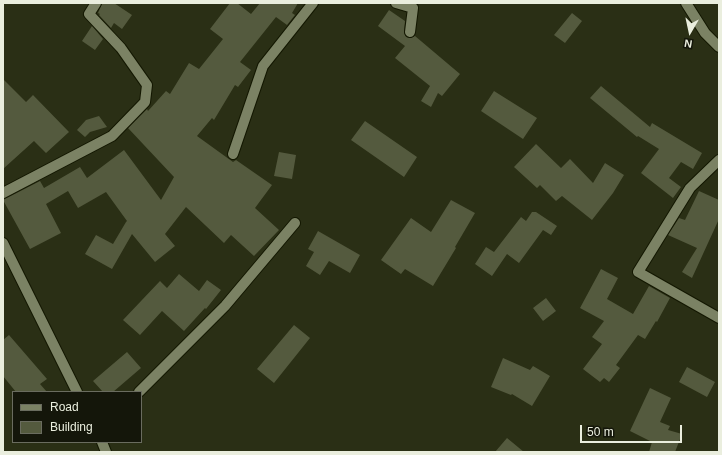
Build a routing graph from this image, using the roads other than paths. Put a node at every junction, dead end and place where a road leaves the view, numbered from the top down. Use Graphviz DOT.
graph roads {
  1 [pos="96,3"];
  2 [pos="313,3"];
  3 [pos="396,3"];
  4 [pos="686,3"];
  5 [pos="410,32"];
  6 [pos="719,47"];
  7 [pos="233,154"];
  8 [pos="719,160"];
  9 [pos="3,193"];
  10 [pos="295,222"];
  11 [pos="3,243"];
  12 [pos="719,318"];
  13 [pos="77,391"];
  14 [pos="140,391"];
  1 -- 9 [label="street"];
  2 -- 7 [label="street"];
  3 -- 5 [label="street"];
  4 -- 6 [label="street"];
  8 -- 12 [label="street"];
  10 -- 14 [label="street"];
  11 -- 13 [label="street"];
}
